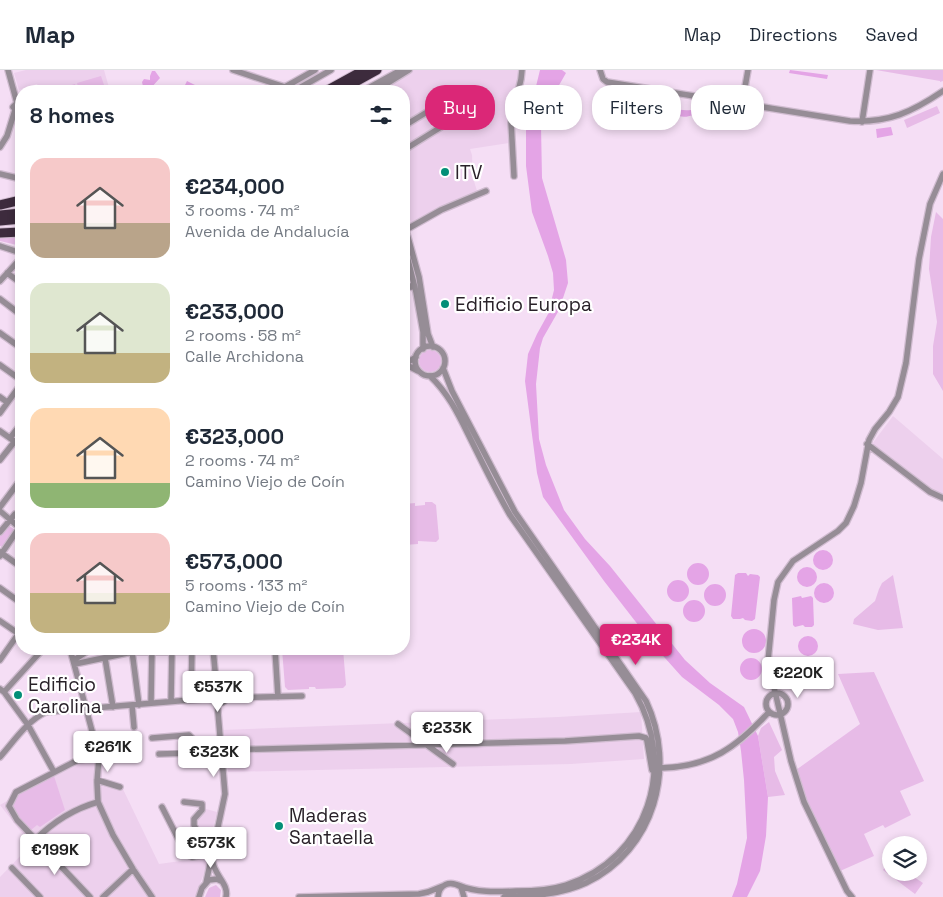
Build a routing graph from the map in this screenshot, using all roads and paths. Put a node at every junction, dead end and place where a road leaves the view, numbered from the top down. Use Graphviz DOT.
graph roads {
  1 [pos="8,70"];
  2 [pos="233,70"];
  3 [pos="316,70"];
  4 [pos="330,70"];
  5 [pos="364,70"];
  6 [pos="377,70"];
  7 [pos="401,70"];
  8 [pos="409,70"];
  9 [pos="522,70"];
  10 [pos="600,70"];
  11 [pos="748,70"];
  12 [pos="870,70"];
  13 [pos="275,85"];
  14 [pos="292,85"];
  15 [pos="304,85"];
  16 [pos="337,85"];
  17 [pos="351,85"];
  18 [pos="374,85"];
  19 [pos="385,85"];
  20 [pos="745,85"];
  21 [pos="15,90"];
  22 [pos="943,91"];
  23 [pos="691,96"];
  24 [pos="764,107"];
  25 [pos="15,110"];
  26 [pos="410,122"];
  27 [pos="862,122"];
  28 [pos="410,146"];
  29 [pos="0,147"];
  30 [pos="0,174"];
  31 [pos="943,174"];
  32 [pos="514,176"];
  33 [pos="15,178"];
  34 [pos="486,190"];
  35 [pos="15,201"];
  36 [pos="0,205"];
  37 [pos="15,214"];
  38 [pos="0,215"];
  39 [pos="15,220"];
  40 [pos="0,222"];
  41 [pos="410,227"];
  42 [pos="15,232"];
  43 [pos="0,233"];
  44 [pos="410,245"];
  45 [pos="0,246"];
  46 [pos="15,251"];
  47 [pos="15,265"];
  48 [pos="410,268"];
  49 [pos="7,274"];
  50 [pos="15,279"];
  51 [pos="0,281"];
  52 [pos="0,300"];
  53 [pos="15,311"];
  54 [pos="0,333"];
  55 [pos="15,344"];
  56 [pos="433,347"];
  57 [pos="423,349"];
  58 [pos="416,357"];
  59 [pos="410,360"];
  60 [pos="0,365"];
  61 [pos="410,367"];
  62 [pos="443,368"];
  63 [pos="420,372"];
  64 [pos="430,376"];
  65 [pos="15,377"];
  66 [pos="15,391"];
  67 [pos="0,397"];
  68 [pos="8,402"];
  69 [pos="0,412"];
  70 [pos="0,431"];
  71 [pos="15,435"];
  72 [pos="12,440"];
  73 [pos="15,442"];
  74 [pos="867,444"];
  75 [pos="0,460"];
  76 [pos="15,488"];
  77 [pos="943,498"];
  78 [pos="0,509"];
  79 [pos="15,514"];
  80 [pos="9,520"];
  81 [pos="15,524"];
  82 [pos="0,532"];
  83 [pos="15,535"];
  84 [pos="1,554"];
  85 [pos="15,563"];
  86 [pos="0,588"];
  87 [pos="15,598"];
  88 [pos="0,620"];
  89 [pos="15,629"];
  90 [pos="15,639"];
  91 [pos="37,655"];
  92 [pos="72,655"];
  93 [pos="83,655"];
  94 [pos="108,655"];
  95 [pos="118,655"];
  96 [pos="133,655"];
  97 [pos="152,655"];
  98 [pos="172,655"];
  99 [pos="192,655"];
  100 [pos="213,655"];
  101 [pos="275,655"];
  102 [pos="1,657"];
  103 [pos="107,658"];
  104 [pos="74,662"];
  105 [pos="2,690"];
  106 [pos="775,693"];
  107 [pos="302,696"];
  108 [pos="216,697"];
  109 [pos="278,697"];
  110 [pos="226,698"];
  111 [pos="191,700"];
  112 [pos="171,701"];
  113 [pos="151,704"];
  114 [pos="132,705"];
  115 [pos="139,705"];
  116 [pos="113,707"];
  117 [pos="86,708"];
  118 [pos="769,712"];
  119 [pos="780,715"];
  120 [pos="398,724"];
  121 [pos="28,725"];
  122 [pos="134,727"];
  123 [pos="152,738"];
  124 [pos="425,744"];
  125 [pos="221,751"];
  126 [pos="193,753"];
  127 [pos="159,754"];
  128 [pos="0,757"];
  129 [pos="99,757"];
  130 [pos="453,764"];
  131 [pos="661,768"];
  132 [pos="54,772"];
  133 [pos="653,779"];
  134 [pos="97,780"];
  135 [pos="120,787"];
  136 [pos="98,802"];
  137 [pos="184,802"];
  138 [pos="162,808"];
  139 [pos="35,840"];
  140 [pos="210,854"];
  141 [pos="12,868"];
  142 [pos="133,869"];
  143 [pos="221,881"];
  144 [pos="206,883"];
  145 [pos="458,885"];
  146 [pos="442,886"];
  147 [pos="227,894"];
  148 [pos="40,897"];
  149 [pos="90,897"];
  150 [pos="103,897"];
  151 [pos="152,897"];
  152 [pos="198,897"];
  153 [pos="235,897"];
  154 [pos="299,897"];
  155 [pos="438,897"];
  156 [pos="464,897"];
  157 [pos="504,897"];
  158 [pos="852,897"];
  1 -- 21 [label="street"];
  2 -- 13 [label="street"];
  3 -- 14 [label="street"];
  4 -- 15 [label="street"];
  5 -- 16 [label="highway"];
  6 -- 17 [label="highway"];
  7 -- 18 [label="street"];
  8 -- 19 [label="street"];
  9 -- 32 [label="street"];
  10 -- 23 [label="street"];
  11 -- 20 [label="street"];
  12 -- 27 [label="street"];
  22 -- 27 [label="street"];
  24 -- 27 [label="street"];
  25 -- 29 [label="street"];
  26 -- 28 [label="street"];
  30 -- 33 [label="street"];
  31 -- 74 [label="street"];
  34 -- 41 [label="street"];
  35 -- 36 [label="highway"];
  37 -- 38 [label="highway"];
  39 -- 40 [label="highway"];
  42 -- 43 [label="highway"];
  44 -- 56 [label="street"];
  45 -- 46 [label="street"];
  47 -- 49 [label="street"];
  48 -- 57 [label="street"];
  49 -- 50 [label="street"];
  49 -- 51 [label="street"];
  52 -- 53 [label="street"];
  54 -- 55 [label="street"];
  56 -- 57 [label="street"];
  56 -- 62 [label="street"];
  57 -- 58 [label="street"];
  58 -- 59 [label="street"];
  58 -- 63 [label="street"];
  60 -- 65 [label="street"];
  61 -- 63 [label="street"];
  62 -- 64 [label="street"];
  62 -- 131 [label="street"];
  63 -- 64 [label="street"];
  64 -- 133 [label="street"];
  66 -- 68 [label="street"];
  67 -- 68 [label="street"];
  68 -- 69 [label="street"];
  70 -- 72 [label="street"];
  71 -- 72 [label="street"];
  72 -- 73 [label="street"];
  72 -- 75 [label="street"];
  74 -- 77 [label="street"];
  74 -- 106 [label="street"];
  76 -- 78 [label="street"];
  78 -- 80 [label="street"];
  79 -- 80 [label="street"];
  80 -- 81 [label="street"];
  80 -- 82 [label="street"];
  83 -- 84 [label="street"];
  84 -- 85 [label="street"];
  86 -- 87 [label="street"];
  88 -- 89 [label="street"];
  90 -- 102 [label="street"];
  91 -- 105 [label="street"];
  92 -- 104 [label="street"];
  93 -- 104 [label="street"];
  94 -- 103 [label="street"];
  95 -- 103 [label="street"];
  96 -- 115 [label="street"];
  97 -- 113 [label="street"];
  98 -- 112 [label="street"];
  99 -- 111 [label="street"];
  100 -- 108 [label="street"];
  101 -- 109 [label="street"];
  103 -- 104 [label="street"];
  103 -- 116 [label="street"];
  104 -- 117 [label="street"];
  105 -- 121 [label="street"];
  106 -- 118 [label="street"];
  106 -- 119 [label="street"];
  106 -- 119 [label="street"];
  107 -- 109 [label="street"];
  108 -- 110 [label="street"];
  108 -- 110 [label="street"];
  108 -- 111 [label="street"];
  108 -- 125 [label="street"];
  109 -- 110 [label="street"];
  111 -- 112 [label="street"];
  112 -- 113 [label="street"];
  113 -- 115 [label="street"];
  114 -- 115 [label="street"];
  114 -- 116 [label="street"];
  114 -- 122 [label="street"];
  116 -- 117 [label="street"];
  117 -- 121 [label="street"];
  117 -- 129 [label="street"];
  118 -- 119 [label="street"];
  118 -- 131 [label="street"];
  119 -- 158 [label="street"];
  120 -- 124 [label="street"];
  121 -- 128 [label="street"];
  121 -- 132 [label="street"];
  123 -- 126 [label="street"];
  124 -- 125 [label="street"];
  124 -- 130 [label="street"];
  124 -- 133 [label="street"];
  125 -- 126 [label="street"];
  125 -- 140 [label="street"];
  126 -- 127 [label="street"];
  129 -- 132 [label="street"];
  129 -- 134 [label="street"];
  131 -- 157 [label="street"];
  132 -- 139 [label="street"];
  133 -- 145 [label="street"];
  134 -- 135 [label="street"];
  134 -- 136 [label="street"];
  136 -- 139 [label="street"];
  136 -- 142 [label="street"];
  137 -- 140 [label="street"];
  138 -- 140 [label="street"];
  139 -- 149 [label="street"];
  140 -- 143 [label="street"];
  140 -- 144 [label="street"];
  141 -- 148 [label="street"];
  142 -- 150 [label="street"];
  142 -- 151 [label="street"];
  143 -- 144 [label="street"];
  143 -- 147 [label="street"];
  144 -- 152 [label="street"];
  145 -- 146 [label="street"];
  145 -- 156 [label="street"];
  146 -- 154 [label="street"];
  146 -- 155 [label="street"];
  147 -- 153 [label="street"];
}
